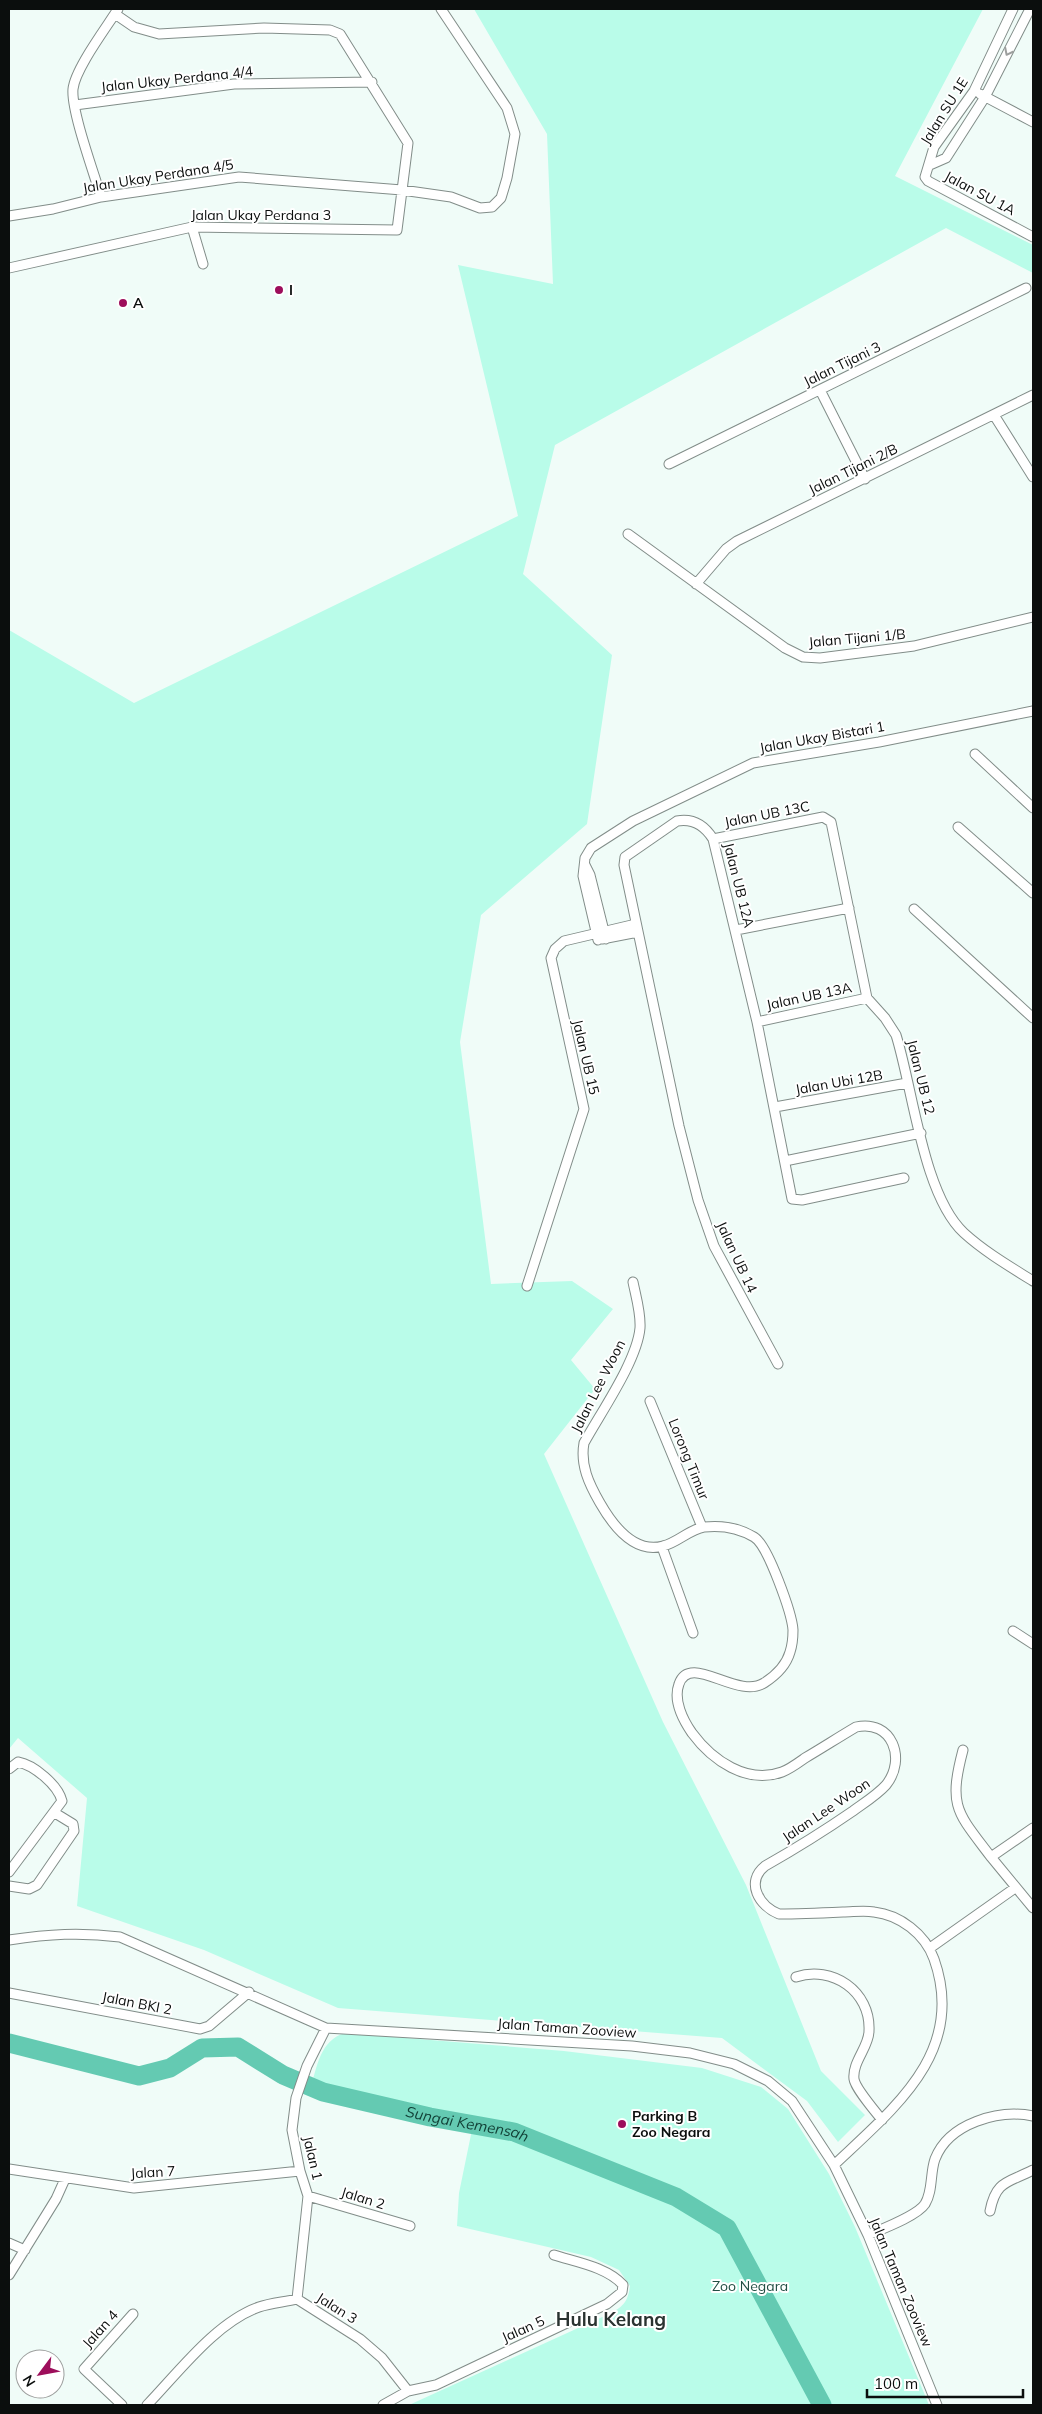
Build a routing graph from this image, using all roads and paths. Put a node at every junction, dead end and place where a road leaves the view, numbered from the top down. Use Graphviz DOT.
graph roads {
  1 [pos="441,9"];
  2 [pos="1013,9"];
  3 [pos="1030,9"];
  4 [pos="116,11"];
  5 [pos="372,82"];
  6 [pos="974,91"];
  7 [pos="985,96"];
  8 [pos="74,105"];
  9 [pos="1033,122"];
  10 [pos="930,166"];
  11 [pos="402,190"];
  12 [pos="101,197"];
  13 [pos="9,216"];
  14 [pos="192,227"];
  15 [pos="1033,237"];
  16 [pos="203,264"];
  17 [pos="9,268"];
  18 [pos="1026,288"];
  19 [pos="820,390"];
  20 [pos="1033,395"];
  21 [pos="994,415"];
  22 [pos="669,464"];
  23 [pos="1033,478"];
  24 [pos="865,479"];
  25 [pos="628,534"];
  26 [pos="696,584"];
  27 [pos="1033,617"];
  28 [pos="1033,712"];
  29 [pos="975,754"];
  30 [pos="1033,808"];
  31 [pos="958,826"];
  32 [pos="713,839"];
  33 [pos="1033,894"];
  34 [pos="849,908"];
  35 [pos="914,909"];
  36 [pos="637,928"];
  37 [pos="736,930"];
  38 [pos="601,935"];
  39 [pos="867,998"];
  40 [pos="1033,1018"];
  41 [pos="757,1022"];
  42 [pos="907,1083"];
  43 [pos="775,1107"];
  44 [pos="679,1126"];
  45 [pos="921,1133"];
  46 [pos="785,1161"];
  47 [pos="904,1178"];
  48 [pos="1033,1281"];
  49 [pos="633,1282"];
  50 [pos="527,1286"];
  51 [pos="778,1364"];
  52 [pos="650,1401"];
  53 [pos="702,1527"];
  54 [pos="662,1547"];
  55 [pos="1012,1631"];
  56 [pos="693,1633"];
  57 [pos="1033,1644"];
  58 [pos="963,1750"];
  59 [pos="9,1770"];
  60 [pos="55,1813"];
  61 [pos="1033,1828"];
  62 [pos="991,1857"];
  63 [pos="9,1872"];
  64 [pos="9,1886"];
  65 [pos="1015,1888"];
  66 [pos="1033,1908"];
  67 [pos="9,1940"];
  68 [pos="930,1948"];
  69 [pos="796,1977"];
  70 [pos="249,1992"];
  71 [pos="9,1993"];
  72 [pos="326,2028"];
  73 [pos="1033,2116"];
  74 [pos="882,2120"];
  75 [pos="834,2165"];
  76 [pos="9,2169"];
  77 [pos="300,2170"];
  78 [pos="1033,2170"];
  79 [pos="65,2179"];
  80 [pos="308,2196"];
  81 [pos="990,2211"];
  82 [pos="410,2226"];
  83 [pos="868,2235"];
  84 [pos="9,2243"];
  85 [pos="25,2250"];
  86 [pos="554,2255"];
  87 [pos="9,2275"];
  88 [pos="297,2300"];
  89 [pos="132,2314"];
  90 [pos="408,2391"];
  91 [pos="122,2405"];
  92 [pos="147,2405"];
  93 [pos="383,2405"];
  94 [pos="938,2405"];
  1 -- 11 [label="street, Jalan Ukay Perdana 4/5"];
  2 -- 6 [label="street, Jalan SU 1E"];
  3 -- 7 [label="street, Jalan SU 1E, one-way"];
  4 -- 5 [label="street"];
  4 -- 8 [label="street"];
  5 -- 8 [label="street, Jalan Ukay Perdana 4/4"];
  5 -- 11 [label="street"];
  6 -- 7 [label="street"];
  6 -- 10 [label="street, Jalan SU 1E"];
  7 -- 9 [label="street"];
  7 -- 10 [label="street, Jalan SU 1E"];
  8 -- 12 [label="street"];
  10 -- 15 [label="street, Jalan SU 1A"];
  11 -- 12 [label="street, Jalan Ukay Perdana 4/5"];
  11 -- 14 [label="street, Jalan Ukay Perdana 3"];
  12 -- 13 [label="street, Jalan Ukay Perdana 4/5"];
  14 -- 16 [label="street"];
  14 -- 17 [label="street, Jalan Ukay Perdana 3"];
  18 -- 19 [label="street, Jalan Tijani 3"];
  19 -- 22 [label="street, Jalan Tijani 3"];
  19 -- 24 [label="street"];
  20 -- 21 [label="street, Jalan Tijani 2/B"];
  21 -- 23 [label="street"];
  21 -- 24 [label="street, Jalan Tijani 2/B"];
  24 -- 26 [label="street, Jalan Tijani 2/B"];
  25 -- 26 [label="street, Jalan Tijani 1/B"];
  26 -- 27 [label="street, Jalan Tijani 1/B"];
  28 -- 38 [label="street, Jalan Ukay Bistari 1"];
  29 -- 30 [label="street"];
  31 -- 33 [label="street"];
  32 -- 34 [label="street, Jalan UB 13C"];
  32 -- 36 [label="street, Jalan UB 12A"];
  32 -- 37 [label="street, Jalan UB 12A"];
  34 -- 37 [label="street"];
  34 -- 39 [label="street"];
  35 -- 40 [label="street"];
  36 -- 38 [label="street, Jalan UB 15"];
  36 -- 44 [label="street, Jalan UB 12A"];
  37 -- 41 [label="street, Jalan UB 12A"];
  38 -- 50 [label="street, Jalan UB 15"];
  39 -- 41 [label="street, Jalan UB 13A"];
  39 -- 42 [label="street, Jalan UB 12"];
  41 -- 43 [label="street, Jalan UB 12A"];
  42 -- 43 [label="street, Jalan Ubi 12B"];
  42 -- 45 [label="street, Jalan UB 12"];
  43 -- 46 [label="street, Jalan UB 12A"];
  44 -- 51 [label="street, Jalan UB 14"];
  45 -- 46 [label="street"];
  45 -- 48 [label="street, Jalan UB 12"];
  46 -- 47 [label="street, Jalan UB 12A"];
  49 -- 54 [label="street, Jalan Lee Woon"];
  52 -- 53 [label="street, Lorong Timur"];
  53 -- 54 [label="street, Jalan Lee Woon"];
  53 -- 68 [label="street, Jalan Lee Woon"];
  54 -- 56 [label="street"];
  55 -- 57 [label="street"];
  58 -- 62 [label="street"];
  59 -- 60 [label="street"];
  60 -- 63 [label="street"];
  60 -- 64 [label="street"];
  61 -- 62 [label="street"];
  62 -- 65 [label="street"];
  65 -- 66 [label="street"];
  65 -- 68 [label="street"];
  67 -- 70 [label="street, Jalan Taman Zooview"];
  68 -- 74 [label="street, Jalan Lee Woon"];
  69 -- 74 [label="street"];
  70 -- 71 [label="street, Jalan BKI 2"];
  70 -- 72 [label="street, Jalan Taman Zooview"];
  72 -- 75 [label="street, Jalan Taman Zooview"];
  72 -- 77 [label="street, Jalan 1"];
  73 -- 83 [label="street"];
  74 -- 75 [label="street, Jalan Lee Woon"];
  75 -- 83 [label="street, Jalan Taman Zooview"];
  76 -- 79 [label="street, Jalan 7"];
  77 -- 79 [label="street, Jalan 7"];
  77 -- 80 [label="street, Jalan 1"];
  78 -- 81 [label="street"];
  79 -- 85 [label="street"];
  80 -- 82 [label="street, Jalan 2"];
  80 -- 88 [label="street, Jalan 1"];
  83 -- 94 [label="street, Jalan Taman Zooview"];
  84 -- 85 [label="street"];
  85 -- 87 [label="street"];
  86 -- 90 [label="street, Jalan 5"];
  88 -- 90 [label="street, Jalan 3"];
  88 -- 92 [label="street, Jalan 3"];
  89 -- 91 [label="street, Jalan 4"];
  90 -- 93 [label="street, Jalan 5"];
}
